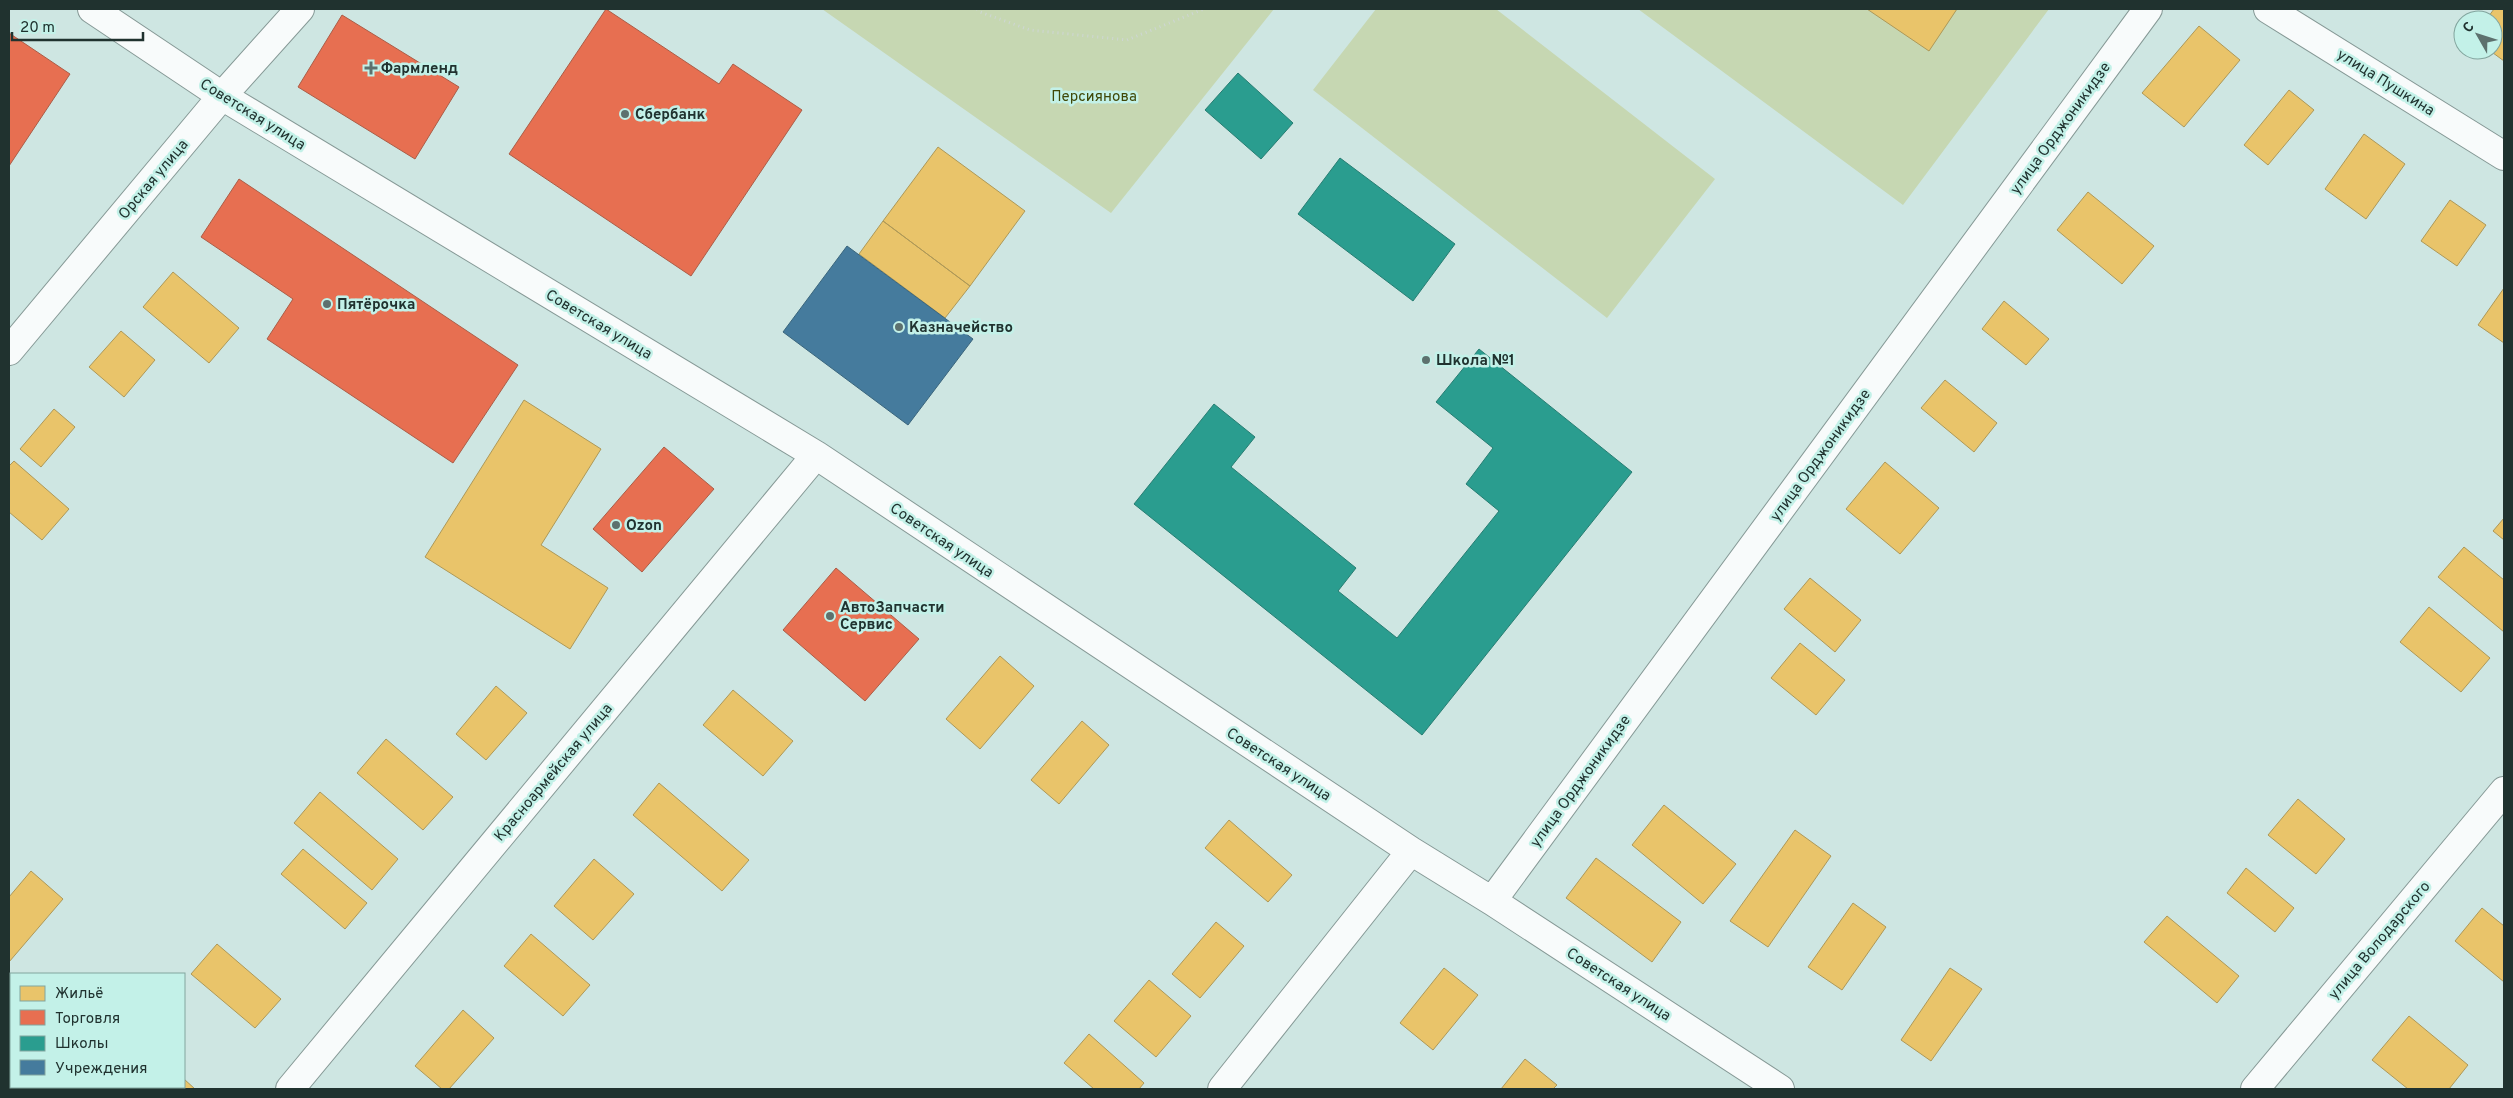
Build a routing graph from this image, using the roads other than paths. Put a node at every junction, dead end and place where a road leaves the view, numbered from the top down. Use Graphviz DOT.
graph roads {
  1 [pos="92,9"];
  2 [pos="300,9"];
  3 [pos="2148,9"];
  4 [pos="2268,9"];
  5 [pos="222,96"];
  6 [pos="2504,156"];
  7 [pos="9,351"];
  8 [pos="816,456"];
  9 [pos="2504,792"];
  10 [pos="1411,851"];
  11 [pos="1492,900"];
  12 [pos="290,1089"];
  13 [pos="1222,1089"];
  14 [pos="1780,1089"];
  15 [pos="2254,1089"];
  1 -- 5 [label="street, Советская улица"];
  2 -- 5 [label="street, Орская улица"];
  3 -- 11 [label="street, улица Орджоникидзе"];
  4 -- 6 [label="street, улица Пушкина"];
  5 -- 7 [label="street, Орская улица"];
  5 -- 8 [label="street, Советская улица"];
  8 -- 10 [label="street, Советская улица"];
  8 -- 12 [label="street, Красноармейская улица"];
  9 -- 15 [label="street, улица Володарского"];
  10 -- 11 [label="street, Советская улица"];
  10 -- 13 [label="street"];
  11 -- 14 [label="street, Советская улица"];
}
